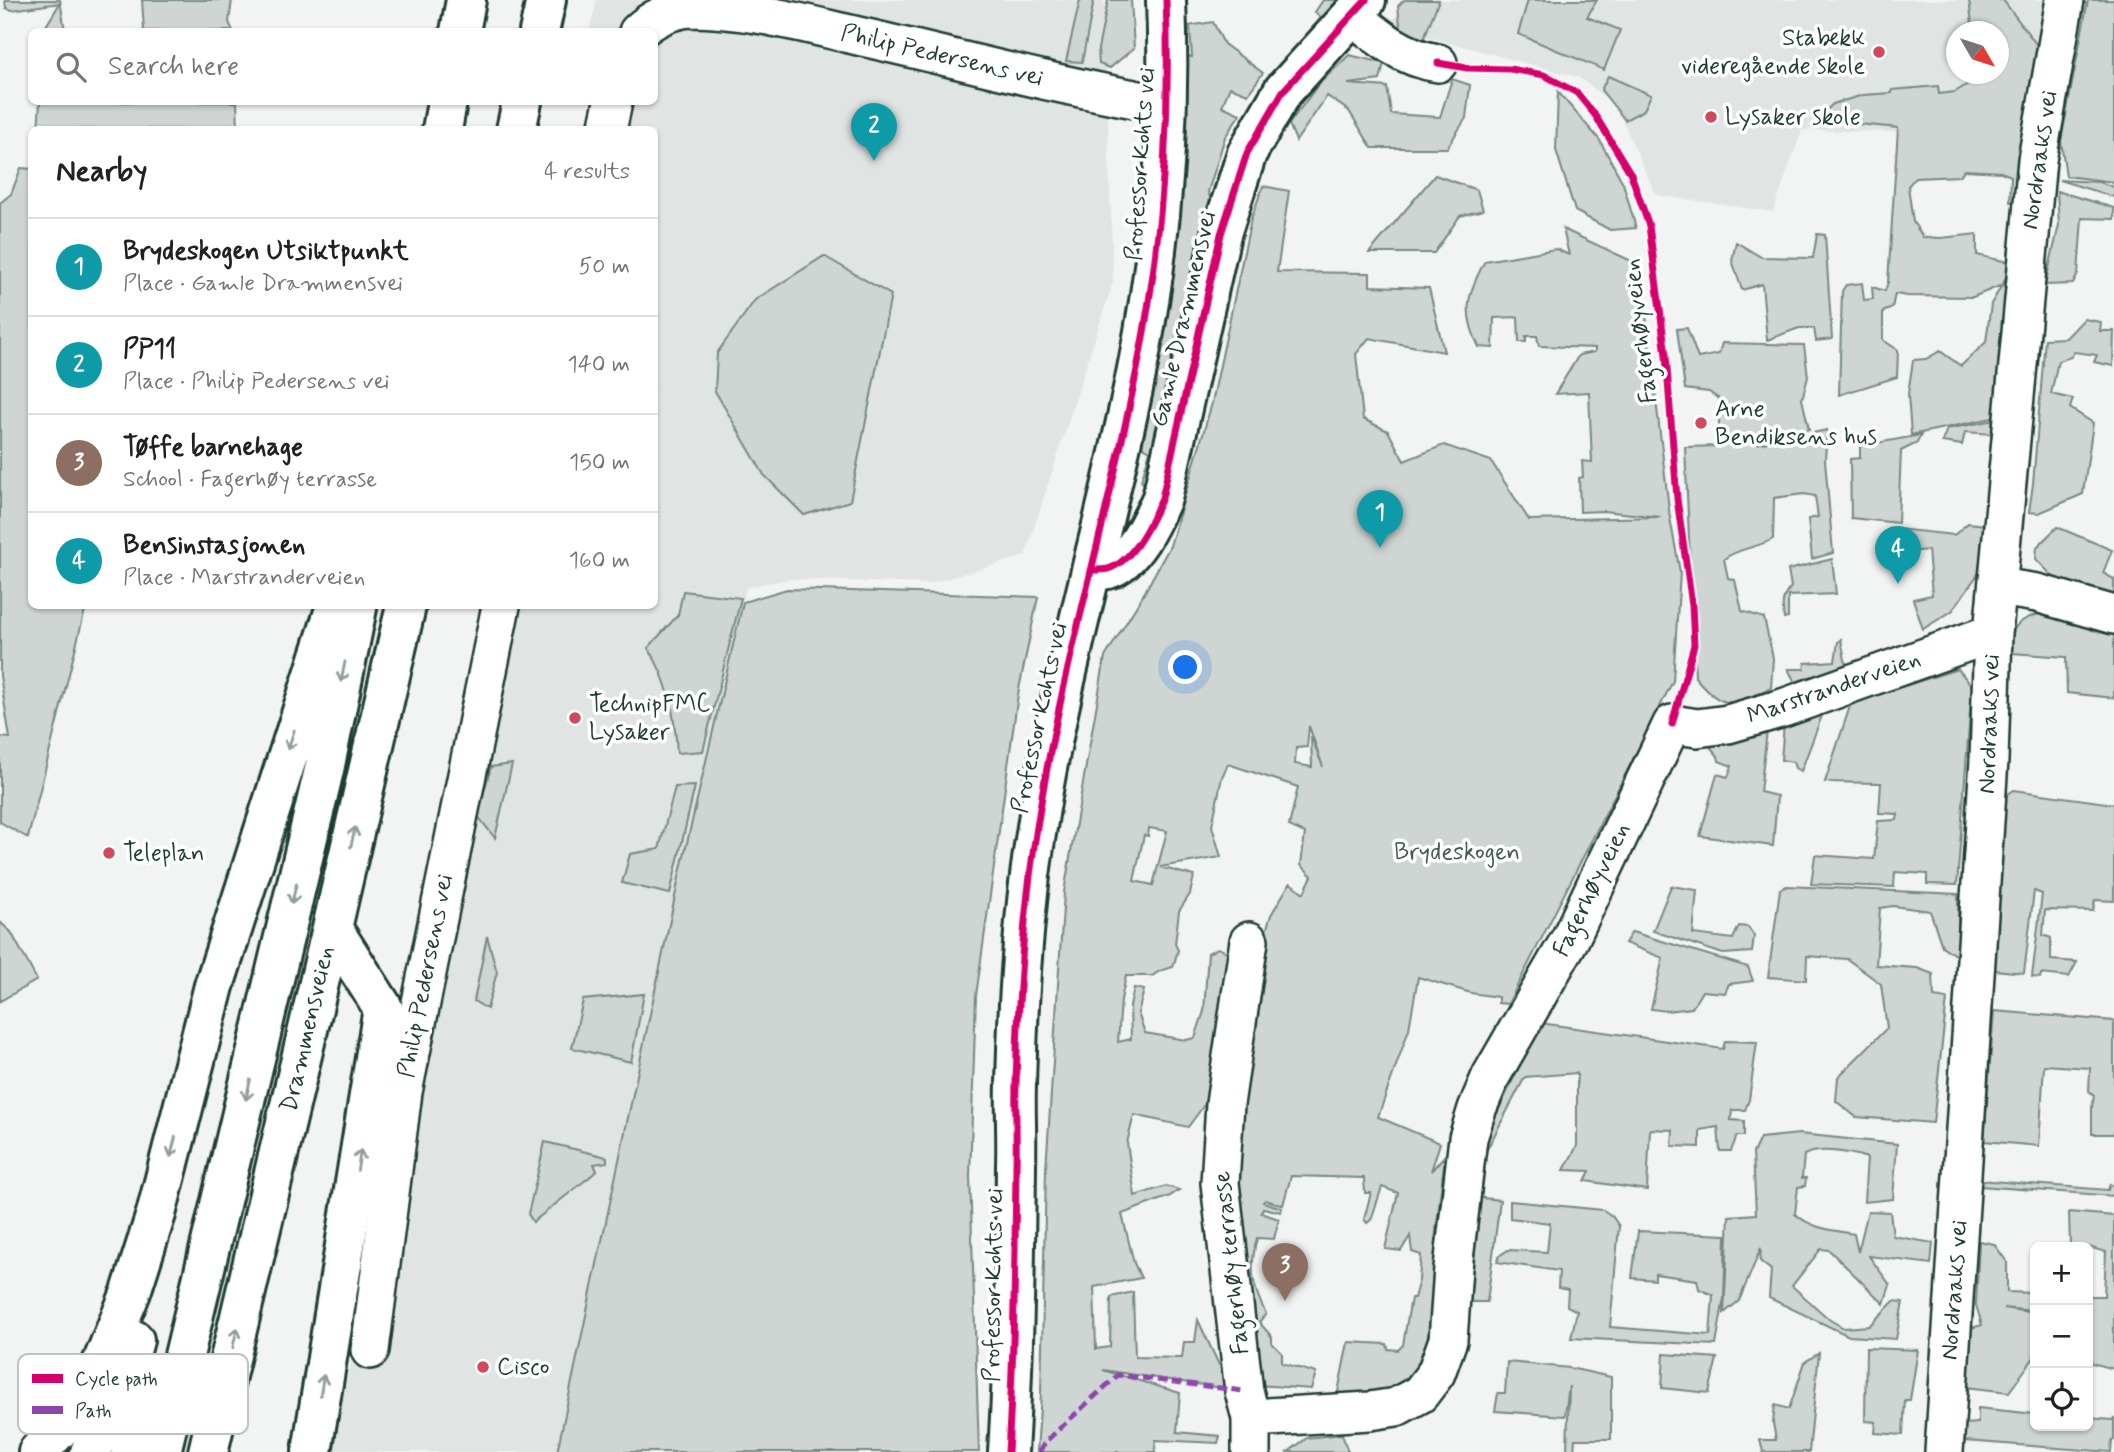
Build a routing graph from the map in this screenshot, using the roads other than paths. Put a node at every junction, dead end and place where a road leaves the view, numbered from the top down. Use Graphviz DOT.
graph roads {
  1 [pos="466,0"];
  2 [pos="546,0"];
  3 [pos="1166,0"];
  4 [pos="2065,0"];
  5 [pos="1359,8"];
  6 [pos="461,28"];
  7 [pos="540,28"];
  8 [pos="642,28"];
  9 [pos="1437,63"];
  10 [pos="446,105"];
  11 [pos="521,105"];
  12 [pos="612,105"];
  13 [pos="1167,105"];
  14 [pos="443,126"];
  15 [pos="517,126"];
  16 [pos="608,126"];
  17 [pos="1091,570"];
  18 [pos="1999,587"];
  19 [pos="335,609"];
  20 [pos="356,609"];
  21 [pos="405,609"];
  22 [pos="500,609"];
  23 [pos="2114,615"];
  24 [pos="1993,633"];
  25 [pos="1672,724"];
  26 [pos="332,928"];
  27 [pos="1249,941"];
  28 [pos="156,1214"];
  29 [pos="198,1297"];
  30 [pos="370,1350"];
  31 [pos="106,1354"];
  32 [pos="130,1354"];
  33 [pos="173,1354"];
  34 [pos="184,1354"];
  35 [pos="231,1354"];
  36 [pos="55,1434"];
  37 [pos="100,1434"];
  38 [pos="139,1434"];
  39 [pos="165,1434"];
  40 [pos="212,1434"];
  41 [pos="1251,1435"];
  42 [pos="38,1452"];
  43 [pos="90,1452"];
  44 [pos="131,1452"];
  45 [pos="161,1452"];
  46 [pos="208,1452"];
  47 [pos="312,1452"];
  48 [pos="1008,1452"];
  49 [pos="1944,1452"];
  1 -- 6 [label="main road"];
  2 -- 7 [label="main road"];
  3 -- 13 [label="main road, Professor Kohts vei"];
  4 -- 18 [label="street, Nordraaks vei"];
  5 -- 9 [label="street"];
  5 -- 17 [label="main road, Gamle Drammensvei"];
  8 -- 13 [label="street, Philip Pedersens vei"];
  10 -- 14 [label="main road"];
  11 -- 15 [label="main road"];
  12 -- 16 [label="street"];
  13 -- 17 [label="main road, Professor Kohts vei"];
  17 -- 48 [label="main road, Professor Kohts vei"];
  18 -- 23 [label="street"];
  18 -- 24 [label="street, Nordraaks vei"];
  19 -- 28 [label="main road, one-way"];
  20 -- 29 [label="main road, Drammensveien, one-way"];
  26 -- 21 [label="main road, Drammensveien, one-way"];
  22 -- 30 [label="street, Philip Pedersens vei"];
  24 -- 25 [label="street, Marstranderveien"];
  24 -- 49 [label="street, Nordraaks vei"];
  25 -- 41 [label="street, Fagerhøyveien"];
  35 -- 26 [label="main road, Drammensveien, one-way"];
  47 -- 26 [label="main road, one-way"];
  27 -- 41 [label="street, Fagerhøy terrasse"];
  28 -- 31 [label="main road"];
  28 -- 32 [label="main road"];
  29 -- 33 [label="main road"];
  29 -- 34 [label="main road, Drammensveien"];
  36 -- 42 [label="main road"];
  37 -- 43 [label="main road"];
  38 -- 44 [label="main road"];
  39 -- 45 [label="main road, Drammensveien"];
  46 -- 40 [label="main road, Drammensveien, one-way"];
}
